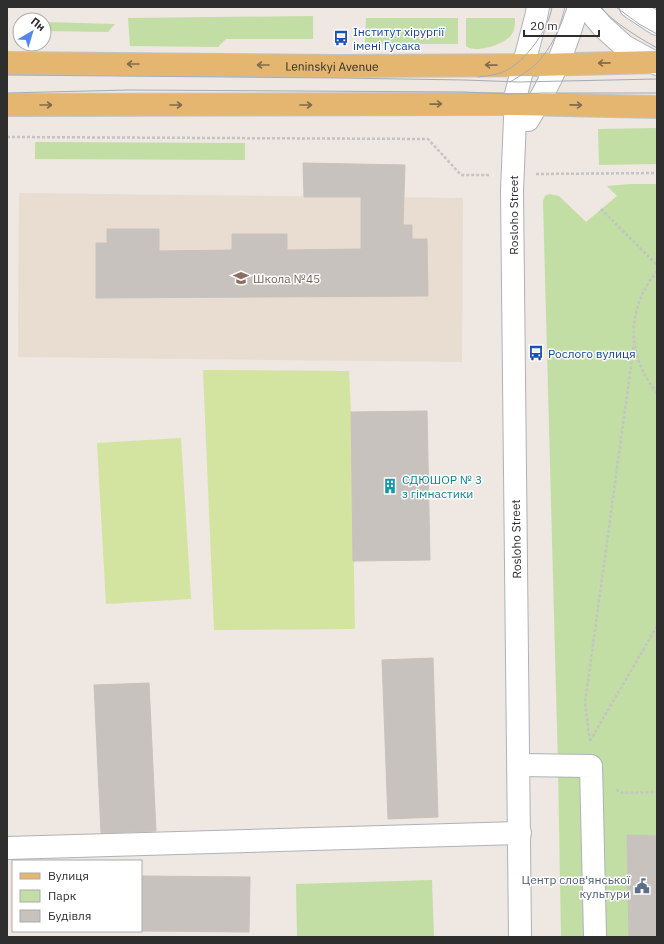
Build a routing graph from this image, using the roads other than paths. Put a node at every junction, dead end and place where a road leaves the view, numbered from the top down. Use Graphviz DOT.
graph roads {
  1 [pos="538,7"];
  2 [pos="577,7"];
  3 [pos="586,7"];
  4 [pos="631,7"];
  5 [pos="657,24"];
  6 [pos="656,62"];
  7 [pos="7,63"];
  8 [pos="558,64"];
  9 [pos="523,65"];
  10 [pos="516,104"];
  11 [pos="537,104"];
  12 [pos="7,105"];
  13 [pos="657,107"];
  14 [pos="515,141"];
  15 [pos="519,765"];
  16 [pos="520,833"];
  17 [pos="7,848"];
  18 [pos="520,937"];
  19 [pos="595,937"];
  1 -- 9 [label="street, Rosloho Street"];
  2 -- 8 [label="street"];
  3 -- 6 [label="street"];
  4 -- 5 [label="street"];
  6 -- 8 [label="main road, Leninskyi Avenue, one-way"];
  9 -- 7 [label="main road, Leninskyi Avenue, one-way"];
  8 -- 9 [label="main road, Leninskyi Avenue"];
  8 -- 11 [label="street"];
  9 -- 10 [label="street, Rosloho Street"];
  10 -- 11 [label="main road"];
  12 -- 10 [label="main road, one-way"];
  10 -- 14 [label="street, Rosloho Street"];
  11 -- 13 [label="main road, one-way"];
  11 -- 14 [label="street"];
  14 -- 15 [label="street, Rosloho Street"];
  15 -- 16 [label="street, Rosloho Street"];
  15 -- 19 [label="street"];
  16 -- 17 [label="street"];
  16 -- 18 [label="street, Rosloho Street"];
}
